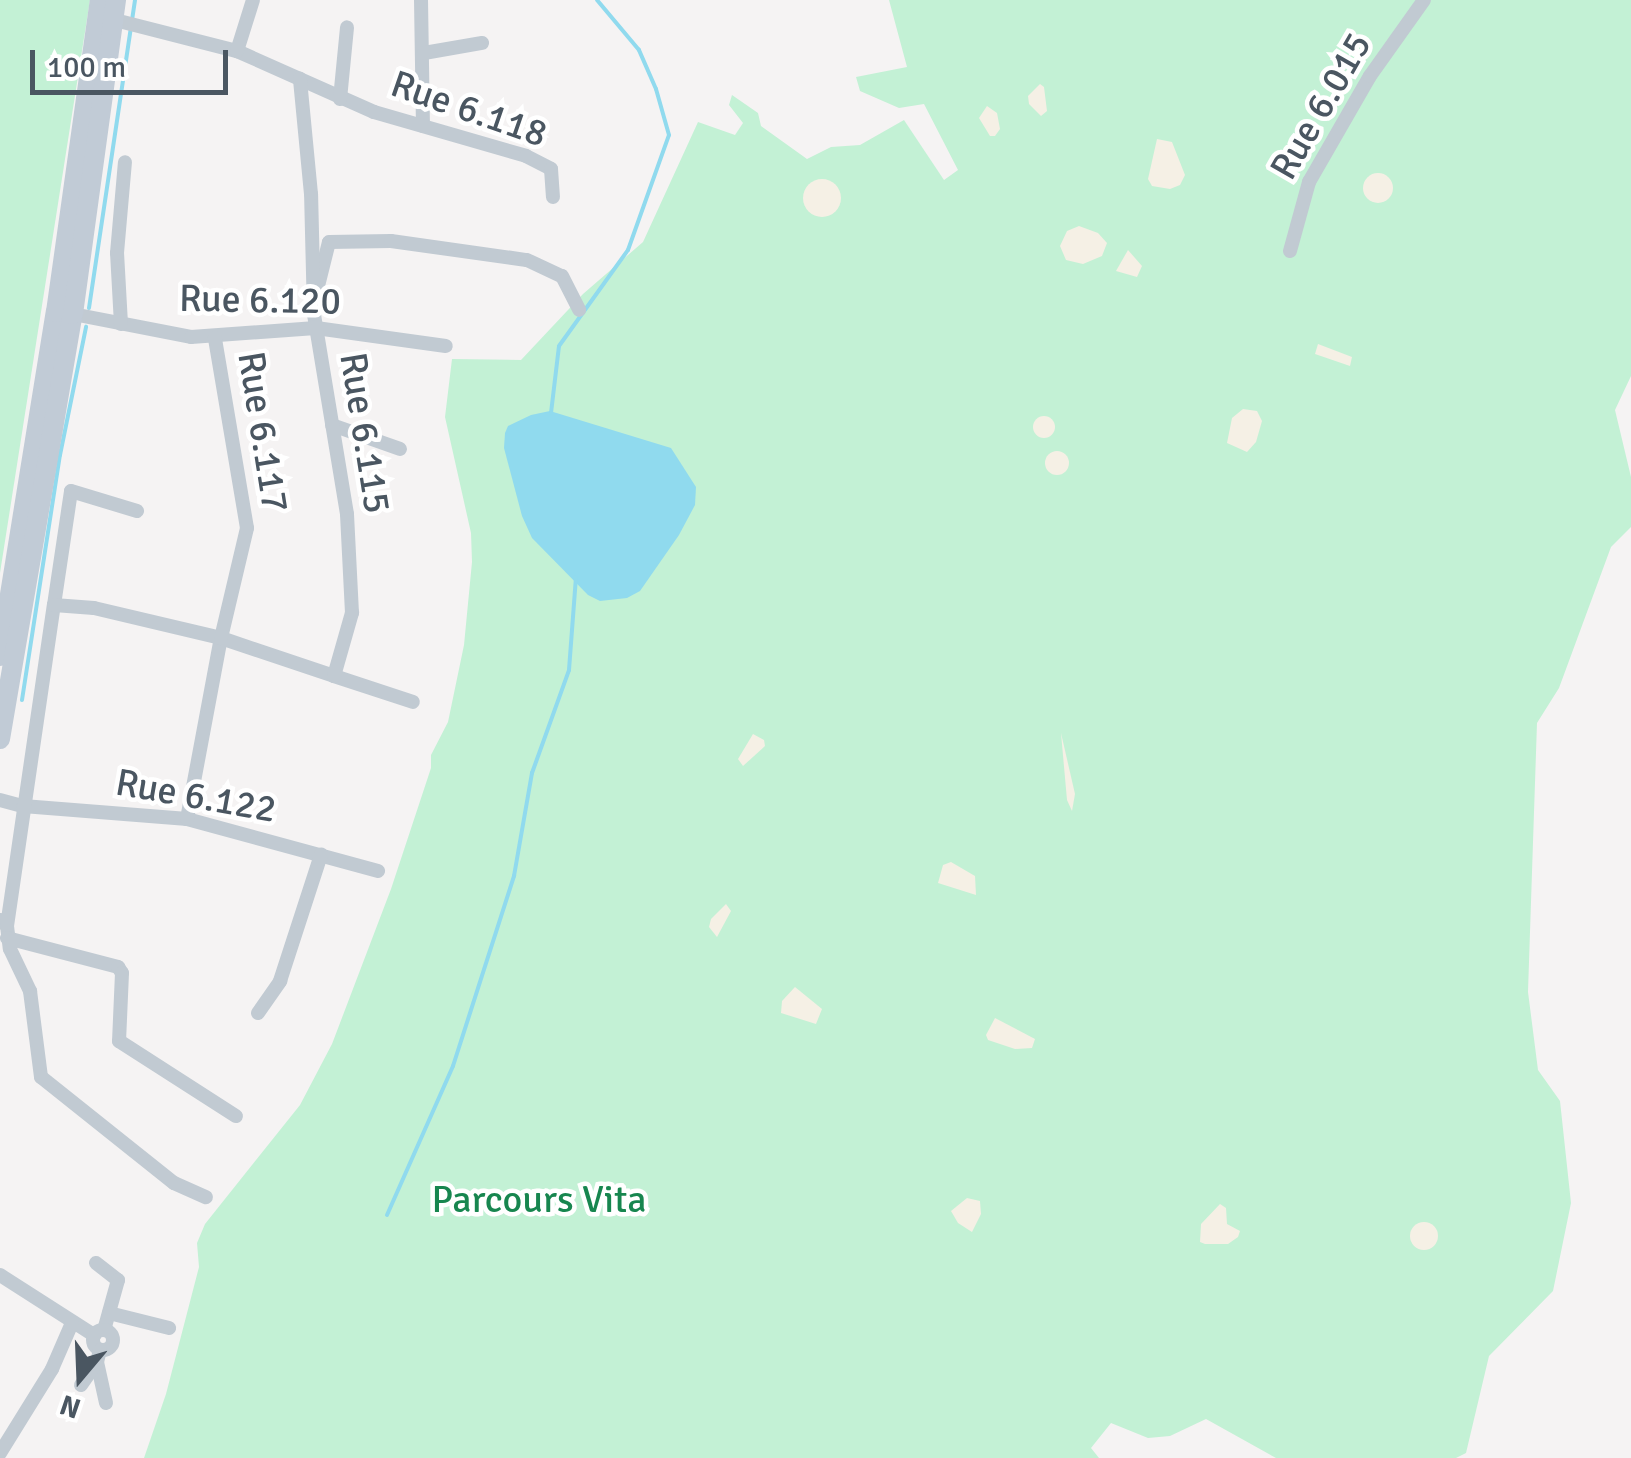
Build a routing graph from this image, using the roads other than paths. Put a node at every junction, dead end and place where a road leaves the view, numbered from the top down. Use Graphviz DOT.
graph roads {
  1 [pos="100,0"];
  2 [pos="254,0"];
  3 [pos="421,0"];
  4 [pos="1424,0"];
  5 [pos="115,10"];
  6 [pos="347,27"];
  7 [pos="482,44"];
  8 [pos="237,51"];
  9 [pos="424,53"];
  10 [pos="300,78"];
  11 [pos="340,99"];
  12 [pos="424,126"];
  13 [pos="125,162"];
  14 [pos="553,198"];
  15 [pos="1290,251"];
  16 [pos="315,295"];
  17 [pos="580,310"];
  18 [pos="73,314"];
  19 [pos="121,324"];
  20 [pos="316,328"];
  21 [pos="215,338"];
  22 [pos="446,346"];
  23 [pos="332,425"];
  24 [pos="400,450"];
  25 [pos="137,510"];
  26 [pos="54,605"];
  27 [pos="221,638"];
  28 [pos="0,656"];
  29 [pos="334,676"];
  30 [pos="413,702"];
  31 [pos="0,740"];
  32 [pos="0,800"];
  33 [pos="23,806"];
  34 [pos="187,819"];
  35 [pos="321,855"];
  36 [pos="378,871"];
  37 [pos="5,928"];
  38 [pos="258,1012"];
  39 [pos="236,1116"];
  40 [pos="206,1197"];
  41 [pos="96,1262"];
  42 [pos="0,1275"];
  43 [pos="109,1313"];
  44 [pos="72,1323"];
  45 [pos="170,1328"];
  46 [pos="99,1344"];
  47 [pos="81,1384"];
  48 [pos="106,1404"];
  49 [pos="0,1454"];
  1 -- 28 [label="street"];
  2 -- 8 [label="street"];
  3 -- 9 [label="street"];
  4 -- 15 [label="street, Rue 6.015"];
  5 -- 8 [label="street, Rue 6.118"];
  5 -- 18 [label="street"];
  6 -- 11 [label="street"];
  7 -- 9 [label="street"];
  8 -- 10 [label="street, Rue 6.118"];
  9 -- 12 [label="street"];
  10 -- 11 [label="street, Rue 6.118"];
  10 -- 16 [label="street, Rue 6.115"];
  11 -- 12 [label="street, Rue 6.118"];
  12 -- 14 [label="street, Rue 6.118"];
  13 -- 19 [label="street"];
  16 -- 17 [label="street"];
  16 -- 20 [label="street, Rue 6.115"];
  18 -- 19 [label="street, Rue 6.120"];
  18 -- 31 [label="street"];
  19 -- 21 [label="street, Rue 6.120"];
  20 -- 21 [label="street, Rue 6.120"];
  20 -- 22 [label="street, Rue 6.120"];
  20 -- 23 [label="street, Rue 6.115"];
  21 -- 27 [label="street, Rue 6.117"];
  23 -- 24 [label="street"];
  23 -- 29 [label="street, Rue 6.115"];
  25 -- 26 [label="street"];
  26 -- 27 [label="street"];
  26 -- 33 [label="street"];
  27 -- 29 [label="street"];
  27 -- 34 [label="street, Rue 6.117"];
  29 -- 30 [label="street"];
  32 -- 33 [label="street, Rue 6.122"];
  33 -- 34 [label="street, Rue 6.122"];
  33 -- 37 [label="street"];
  34 -- 35 [label="street, Rue 6.122"];
  35 -- 36 [label="street, Rue 6.122"];
  35 -- 38 [label="street"];
  37 -- 39 [label="street"];
  37 -- 40 [label="street"];
  41 -- 43 [label="street"];
  42 -- 44 [label="street"];
  43 -- 45 [label="street"];
  43 -- 46 [label="street"];
  44 -- 46 [label="street"];
  44 -- 49 [label="street"];
  46 -- 47 [label="street"];
  46 -- 48 [label="street"];
}
